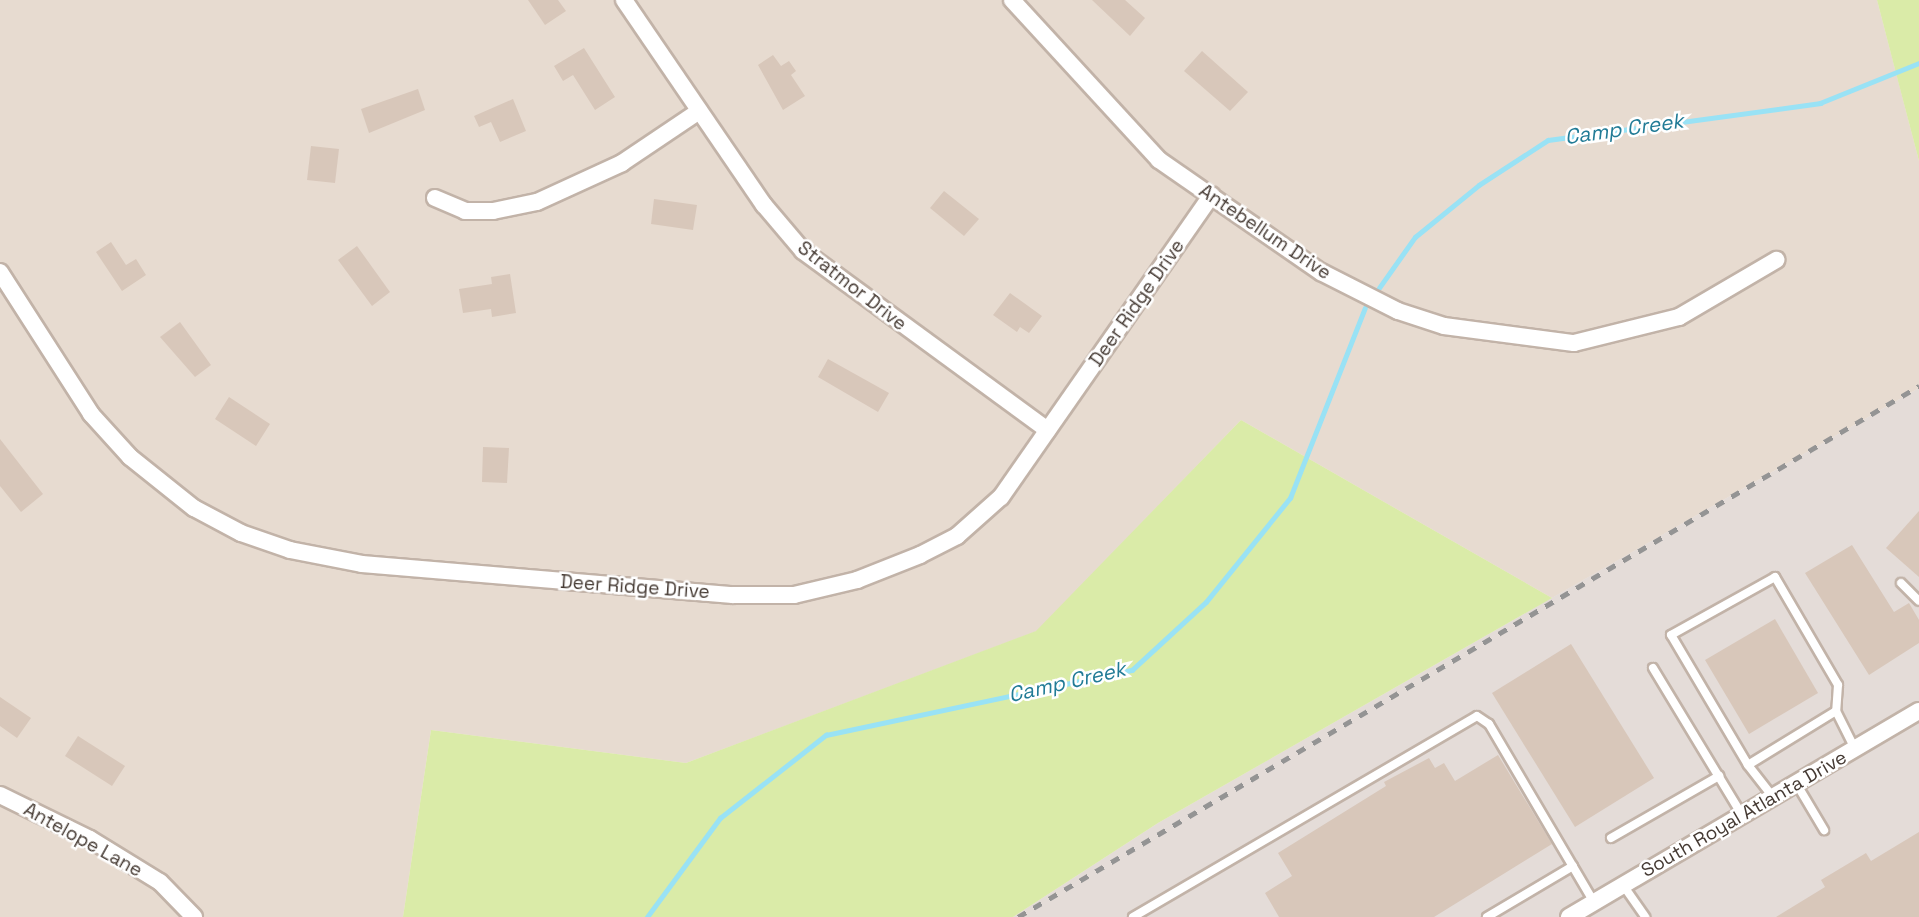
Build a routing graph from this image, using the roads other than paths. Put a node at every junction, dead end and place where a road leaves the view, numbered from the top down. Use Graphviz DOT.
graph roads {
  1 [pos="624,0"];
  2 [pos="1012,0"];
  3 [pos="699,111"];
  4 [pos="1212,195"];
  5 [pos="435,198"];
  6 [pos="1776,260"];
  7 [pos="0,272"];
  8 [pos="1048,430"];
  9 [pos="1901,583"];
  10 [pos="1919,601"];
  11 [pos="1653,668"];
  12 [pos="1836,711"];
  13 [pos="1919,712"];
  14 [pos="1855,748"];
  15 [pos="1748,765"];
  16 [pos="1719,776"];
  17 [pos="1796,783"];
  18 [pos="0,795"];
  19 [pos="1773,797"];
  20 [pos="1742,815"];
  21 [pos="1824,830"];
  22 [pos="1611,838"];
  23 [pos="1573,866"];
  24 [pos="1623,885"];
  25 [pos="1594,902"];
  26 [pos="194,917"];
  27 [pos="1133,917"];
  28 [pos="1487,917"];
  29 [pos="1569,917"];
  30 [pos="1645,917"];
  1 -- 3 [label="street, Stratmor Drive"];
  2 -- 4 [label="street, Antebellum Drive"];
  3 -- 5 [label="street"];
  3 -- 8 [label="street, Stratmor Drive"];
  4 -- 6 [label="street, Antebellum Drive"];
  4 -- 8 [label="street, Deer Ridge Drive"];
  7 -- 8 [label="street, Deer Ridge Drive"];
  9 -- 10 [label="lane"];
  11 -- 16 [label="lane"];
  12 -- 14 [label="lane"];
  12 -- 15 [label="lane"];
  12 -- 15 [label="lane"];
  13 -- 14 [label="street, South Royal Atlanta Drive"];
  14 -- 17 [label="street, South Royal Atlanta Drive"];
  15 -- 19 [label="lane"];
  16 -- 20 [label="lane"];
  16 -- 22 [label="lane"];
  17 -- 19 [label="street, South Royal Atlanta Drive"];
  17 -- 21 [label="lane"];
  18 -- 26 [label="street, Antelope Lane"];
  19 -- 20 [label="street, South Royal Atlanta Drive"];
  20 -- 24 [label="street, South Royal Atlanta Drive"];
  23 -- 25 [label="lane"];
  23 -- 27 [label="lane"];
  23 -- 28 [label="lane"];
  24 -- 25 [label="street, South Royal Atlanta Drive"];
  24 -- 30 [label="lane"];
  25 -- 29 [label="street, South Royal Atlanta Drive"];
}
